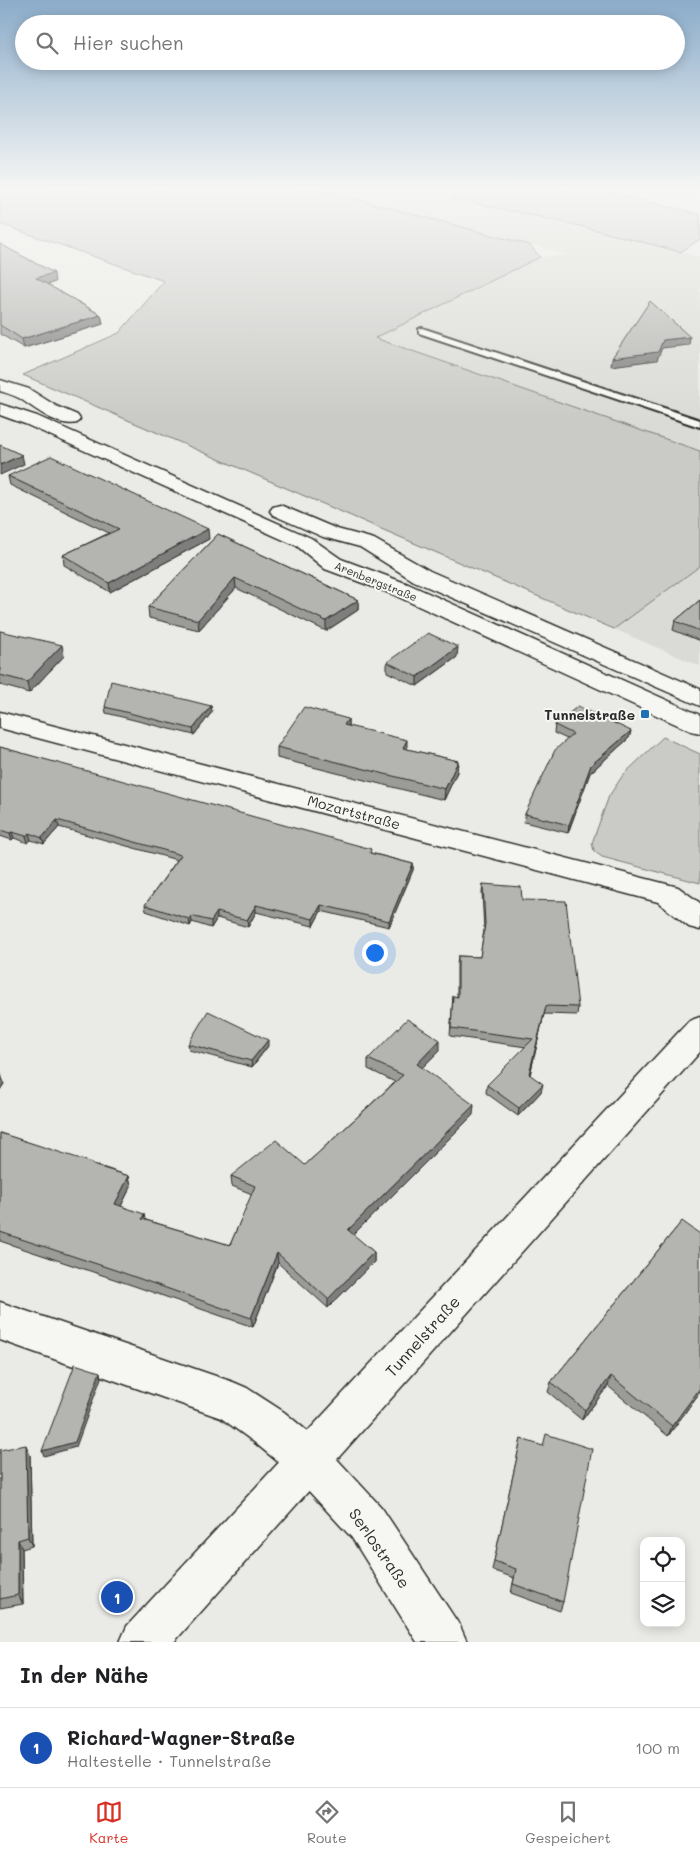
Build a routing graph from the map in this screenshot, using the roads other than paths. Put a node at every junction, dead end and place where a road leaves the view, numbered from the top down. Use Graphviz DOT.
graph roads {
  1 [pos="422,331"];
  2 [pos="0,386"];
  3 [pos="0,409"];
  4 [pos="700,424"];
  5 [pos="700,698"];
  6 [pos="0,720"];
  7 [pos="700,725"];
  8 [pos="700,919"];
  9 [pos="700,1030"];
  10 [pos="0,1321"];
  11 [pos="309,1460"];
  12 [pos="144,1642"];
  13 [pos="444,1642"];
  1 -- 4 [label="lane"];
  2 -- 5 [label="street, Arenbergstraße"];
  3 -- 7 [label="street, Arenbergstraße"];
  6 -- 8 [label="street, Mozartstraße"];
  9 -- 11 [label="street, Tunnelstraße"];
  10 -- 11 [label="street, Serlostraße"];
  11 -- 12 [label="street, Tunnelstraße"];
  11 -- 13 [label="street, Serlostraße"];
}
